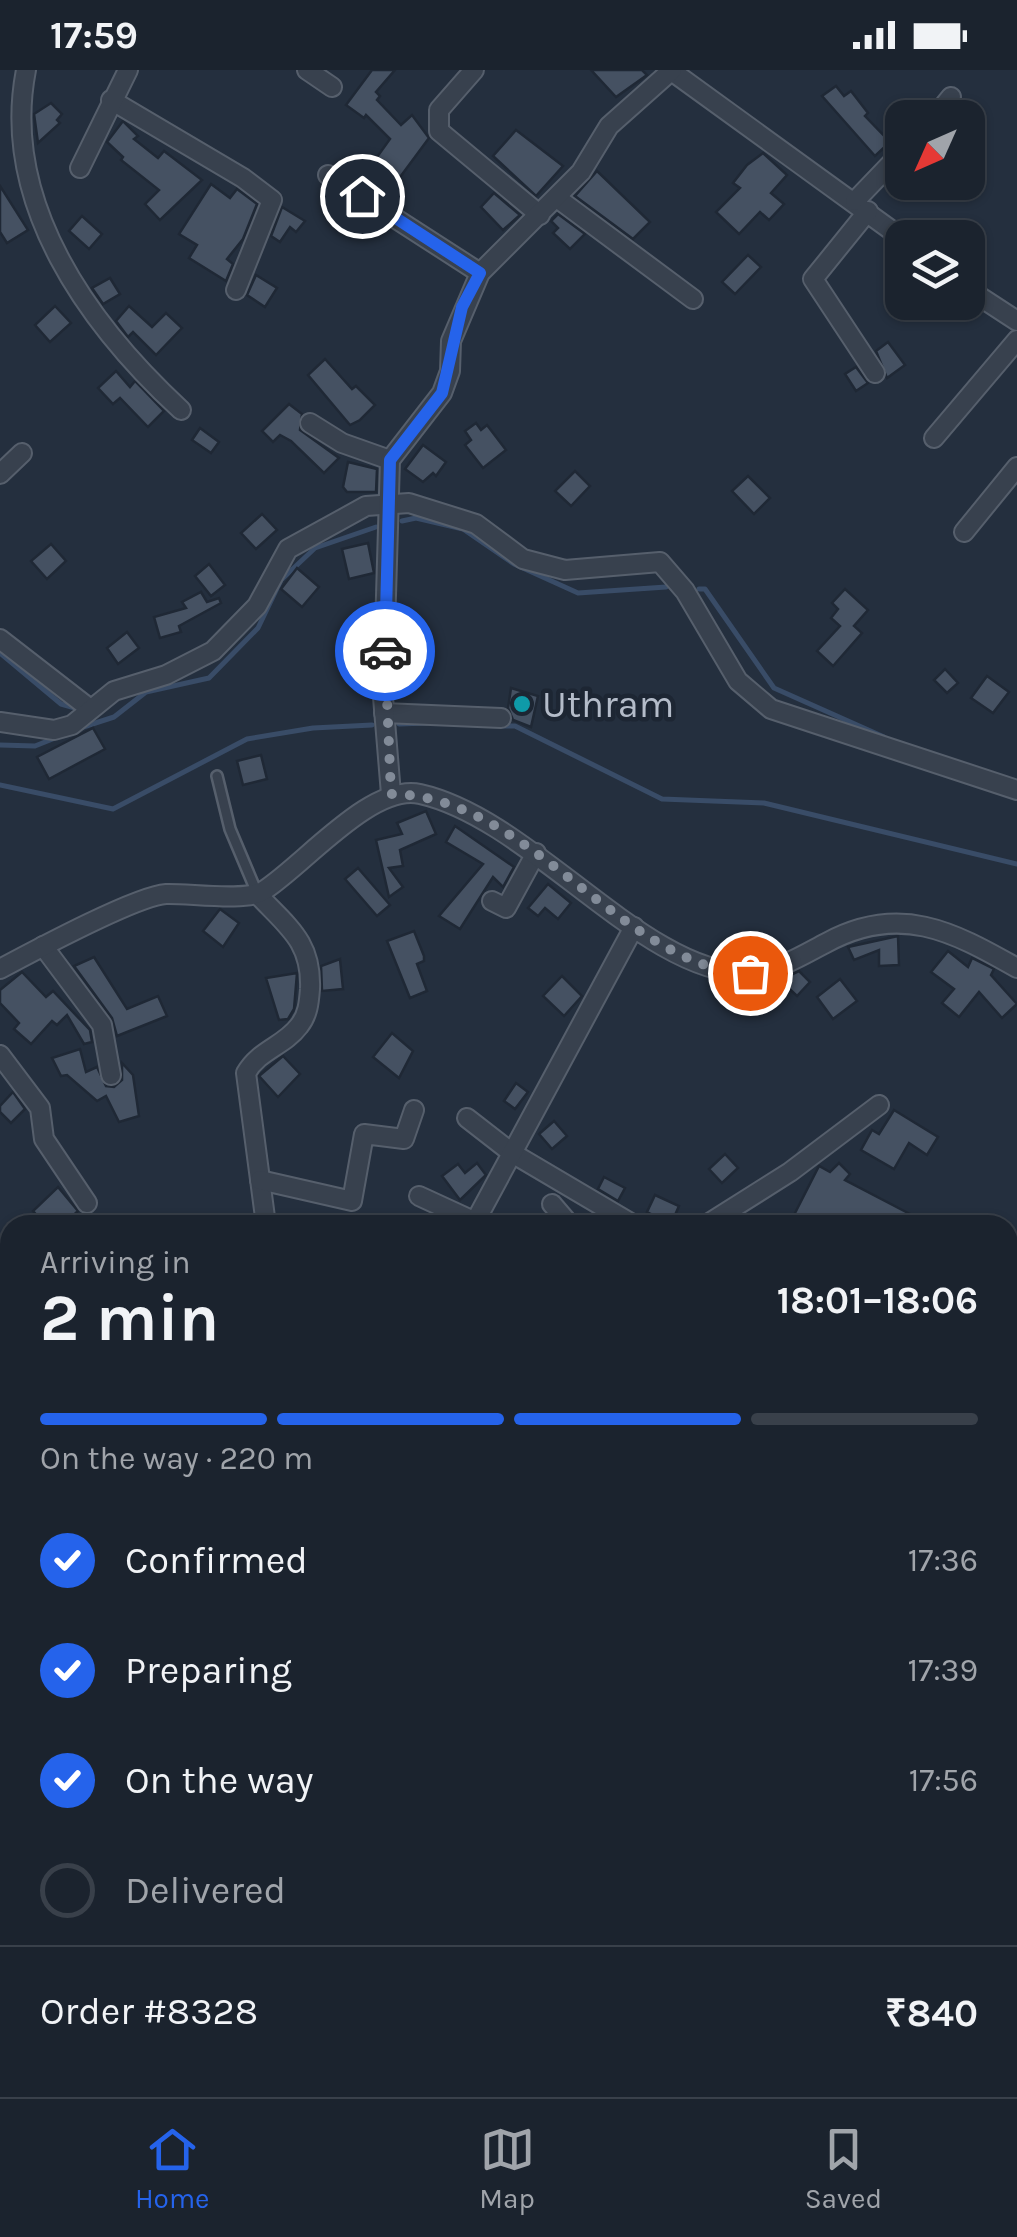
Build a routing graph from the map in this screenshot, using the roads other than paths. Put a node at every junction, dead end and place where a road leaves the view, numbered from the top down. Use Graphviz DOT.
graph roads {
  1 [pos="26,70"];
  2 [pos="128,70"];
  3 [pos="306,70"];
  4 [pos="474,70"];
  5 [pos="673,71"];
  6 [pos="332,87"];
  7 [pos="111,100"];
  8 [pos="80,168"];
  9 [pos="328,175"];
  10 [pos="885,175"];
  11 [pos="557,198"];
  12 [pos="862,206"];
  13 [pos="540,215"];
  14 [pos="885,224"];
  15 [pos="480,273"];
  16 [pos="236,290"];
  17 [pos="694,299"];
  18 [pos="985,300"];
  19 [pos="1017,321"];
  20 [pos="1017,340"];
  21 [pos="875,374"];
  22 [pos="180,410"];
  23 [pos="310,424"];
  24 [pos="934,438"];
  25 [pos="22,453"];
  26 [pos="390,460"];
  27 [pos="1017,467"];
  28 [pos="0,474"];
  29 [pos="390,506"];
  30 [pos="964,532"];
  31 [pos="0,639"];
  32 [pos="89,708"];
  33 [pos="384,713"];
  34 [pos="502,718"];
  35 [pos="0,722"];
  36 [pos="216,776"];
  37 [pos="1017,790"];
  38 [pos="391,794"];
  39 [pos="536,853"];
  40 [pos="258,895"];
  41 [pos="492,902"];
  42 [pos="634,927"];
  43 [pos="44,946"];
  44 [pos="1017,968"];
  45 [pos="0,969"];
  46 [pos="0,1055"];
  47 [pos="111,1076"];
  48 [pos="879,1106"];
  49 [pos="414,1110"];
  50 [pos="468,1118"];
  51 [pos="512,1153"];
  52 [pos="260,1180"];
  53 [pos="419,1196"];
  54 [pos="86,1203"];
  55 [pos="552,1204"];
  56 [pos="265,1215"];
  57 [pos="464,1215"];
  58 [pos="483,1215"];
  59 [pos="561,1215"];
  60 [pos="617,1215"];
  61 [pos="722,1215"];
  1 -- 22 [label="street"];
  2 -- 7 [label="street"];
  3 -- 6 [label="street"];
  4 -- 13 [label="street"];
  5 -- 11 [label="street"];
  5 -- 12 [label="street"];
  7 -- 8 [label="street"];
  7 -- 16 [label="street"];
  9 -- 15 [label="street"];
  10 -- 12 [label="street"];
  11 -- 13 [label="street"];
  11 -- 17 [label="street"];
  12 -- 14 [label="street"];
  12 -- 21 [label="street"];
  13 -- 15 [label="street"];
  15 -- 26 [label="street"];
  18 -- 19 [label="street"];
  20 -- 24 [label="street"];
  23 -- 26 [label="street"];
  25 -- 28 [label="street"];
  26 -- 29 [label="street"];
  27 -- 30 [label="street"];
  29 -- 32 [label="street"];
  29 -- 33 [label="street"];
  29 -- 37 [label="street"];
  31 -- 32 [label="street"];
  32 -- 35 [label="street"];
  33 -- 34 [label="street"];
  33 -- 38 [label="street"];
  36 -- 40 [label="lane"];
  38 -- 39 [label="street"];
  38 -- 40 [label="street"];
  39 -- 41 [label="street"];
  39 -- 42 [label="street"];
  40 -- 43 [label="street"];
  40 -- 52 [label="street"];
  42 -- 44 [label="street"];
  42 -- 51 [label="street"];
  43 -- 45 [label="street"];
  43 -- 47 [label="street"];
  46 -- 54 [label="street"];
  48 -- 61 [label="street"];
  49 -- 52 [label="street"];
  50 -- 51 [label="street"];
  51 -- 58 [label="street"];
  51 -- 60 [label="street"];
  52 -- 56 [label="street"];
  53 -- 57 [label="street"];
  55 -- 59 [label="street"];
}
